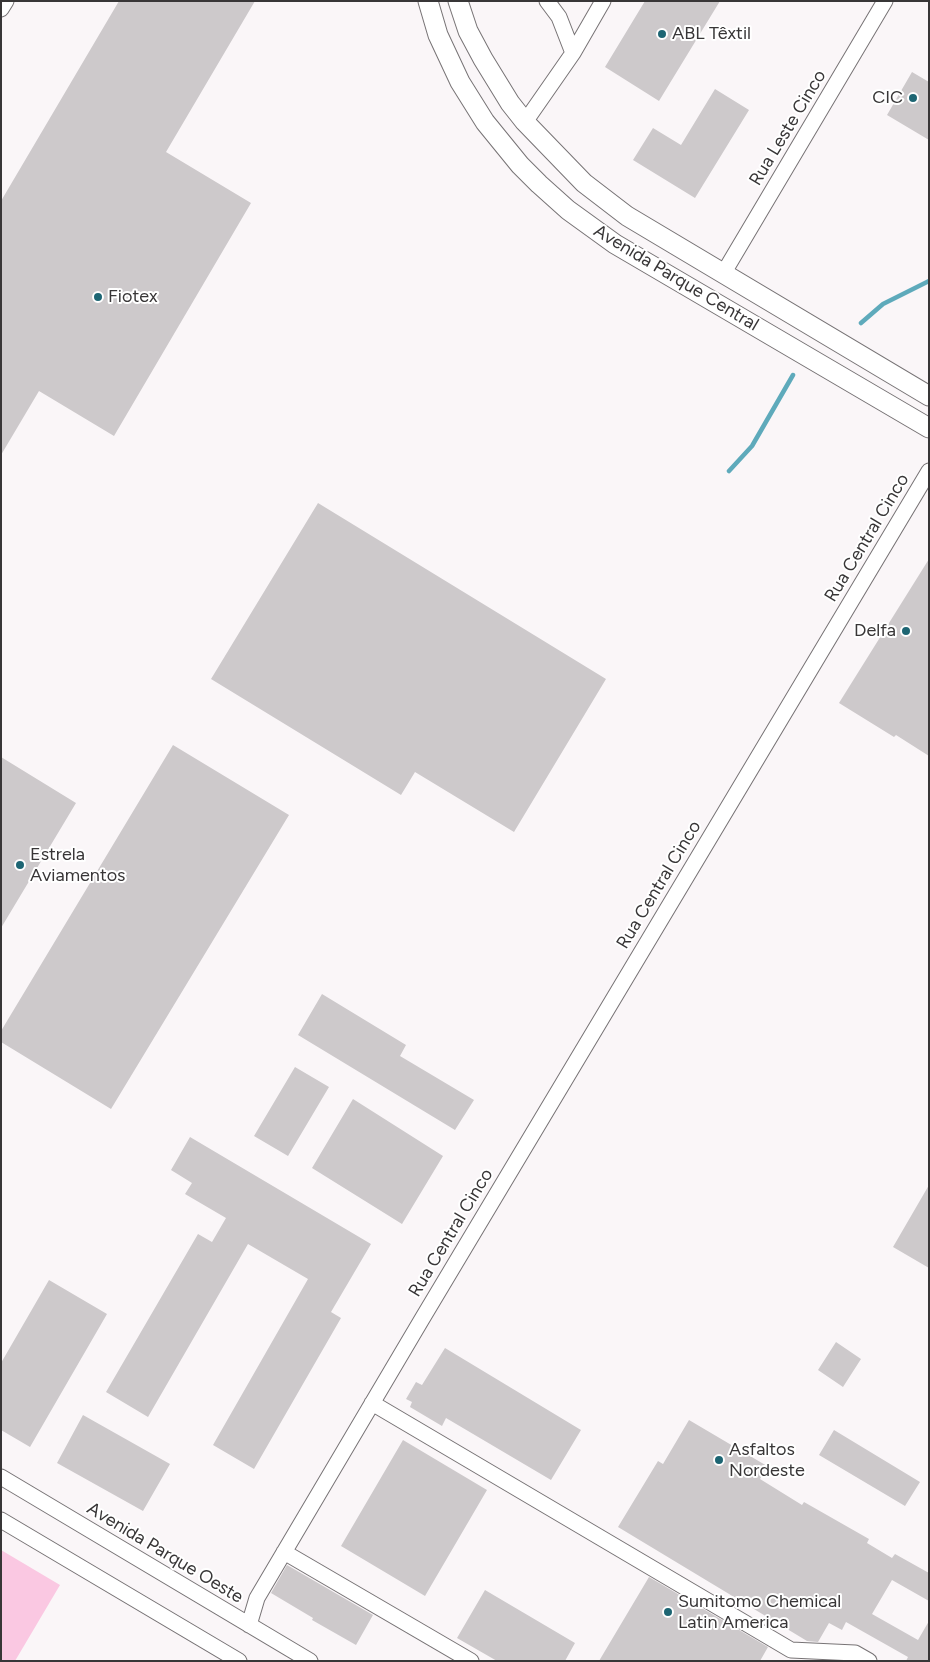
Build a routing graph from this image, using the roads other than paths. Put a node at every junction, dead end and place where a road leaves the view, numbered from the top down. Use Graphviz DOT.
graph roads {
  1 [pos="6,1"];
  2 [pos="428,1"];
  3 [pos="458,1"];
  4 [pos="546,1"];
  5 [pos="603,1"];
  6 [pos="885,1"];
  7 [pos="1,9"];
  8 [pos="573,53"];
  9 [pos="525,122"];
  10 [pos="723,274"];
  11 [pos="929,396"];
  12 [pos="929,428"];
  13 [pos="929,471"];
  14 [pos="372,1403"];
  15 [pos="1,1477"];
  16 [pos="1,1520"];
  17 [pos="284,1552"];
  18 [pos="250,1625"];
  19 [pos="786,1656"];
  20 [pos="239,1661"];
  21 [pos="310,1661"];
  22 [pos="471,1661"];
  23 [pos="869,1661"];
  1 -- 7 [label="street"];
  2 -- 12 [label="main road, Avenida Parque Central"];
  3 -- 9 [label="main road, Avenida Parque Central"];
  4 -- 8 [label="street"];
  5 -- 8 [label="street"];
  6 -- 10 [label="street, Rua Leste Cinco"];
  8 -- 9 [label="street"];
  9 -- 10 [label="main road, Avenida Parque Central"];
  10 -- 11 [label="main road, Avenida Parque Central"];
  13 -- 14 [label="street, Rua Central Cinco"];
  14 -- 17 [label="street, Rua Central Cinco"];
  14 -- 19 [label="street"];
  15 -- 18 [label="street, Avenida Parque Oeste"];
  16 -- 20 [label="street"];
  17 -- 18 [label="street, Rua Central Cinco"];
  17 -- 22 [label="street"];
  18 -- 21 [label="street, Avenida Parque Oeste"];
  19 -- 23 [label="street"];
}
